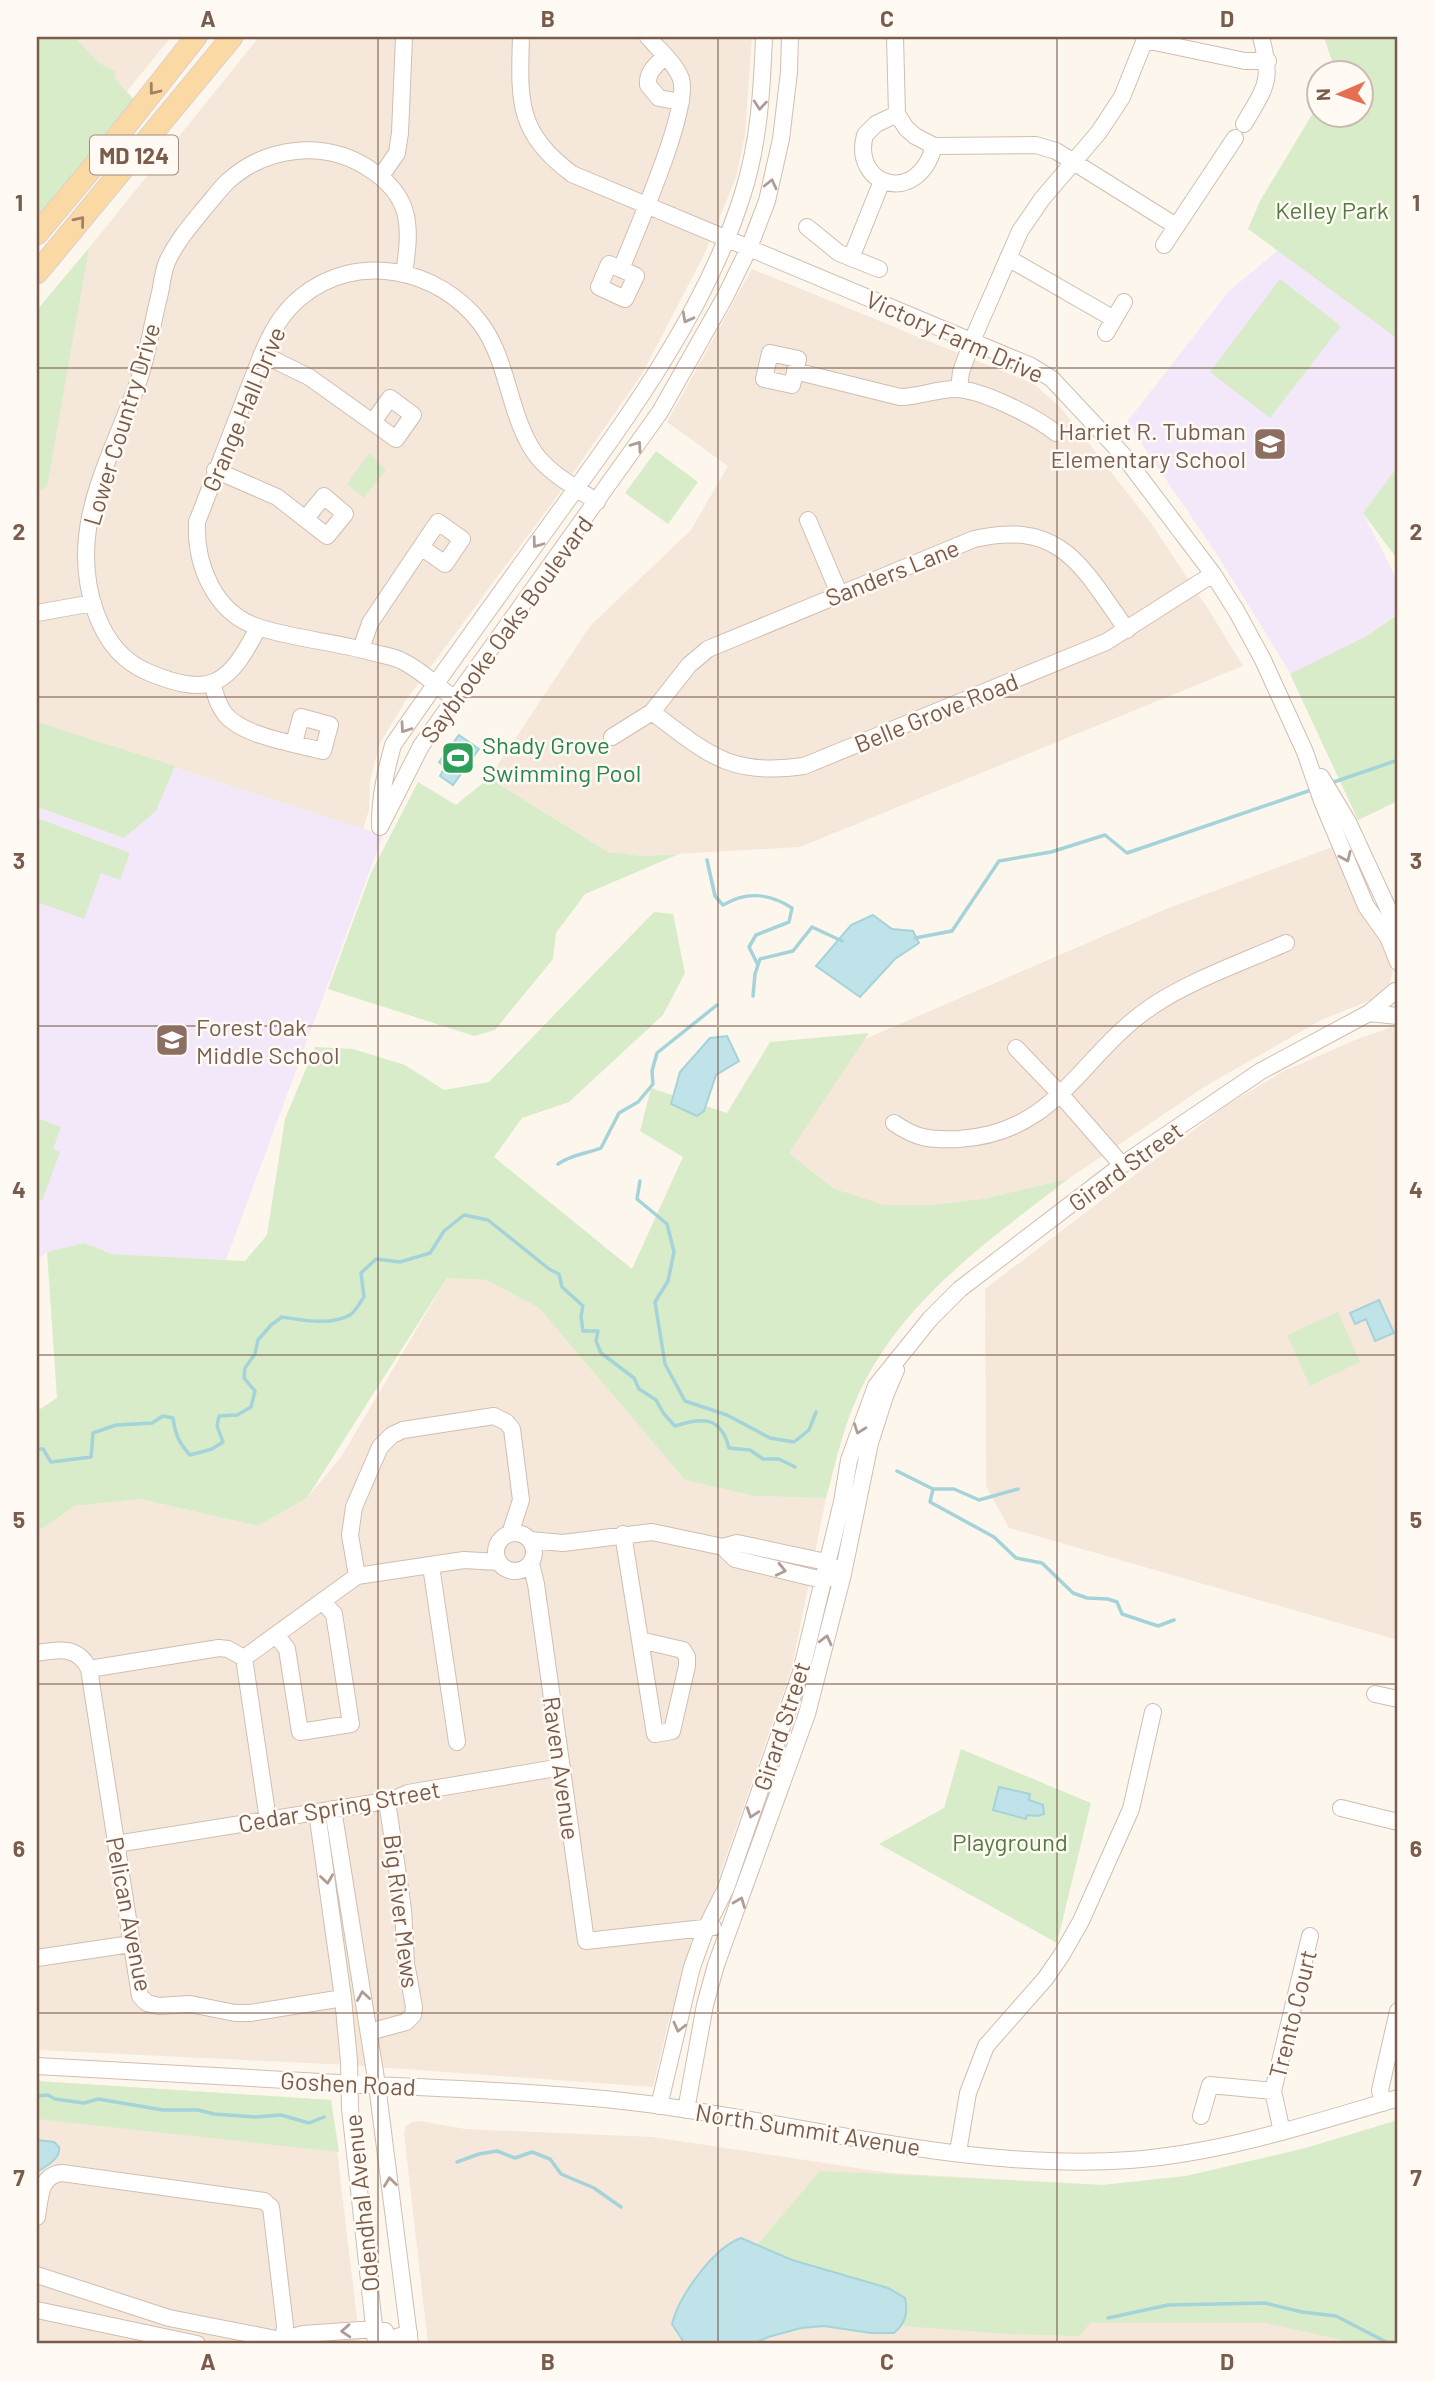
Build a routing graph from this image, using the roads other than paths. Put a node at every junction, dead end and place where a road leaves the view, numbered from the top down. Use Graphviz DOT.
graph roads {
  1 [pos="196,37"];
  2 [pos="232,37"];
  3 [pos="404,37"];
  4 [pos="521,37"];
  5 [pos="648,37"];
  6 [pos="764,37"];
  7 [pos="790,37"];
  8 [pos="895,37"];
  9 [pos="1261,37"];
  10 [pos="1146,38"];
  11 [pos="664,57"];
  12 [pos="1268,61"];
  13 [pos="681,103"];
  14 [pos="897,114"];
  15 [pos="934,146"];
  16 [pos="1073,162"];
  17 [pos="381,176"];
  18 [pos="882,181"];
  19 [pos="646,205"];
  20 [pos="1176,226"];
  21 [pos="807,227"];
  22 [pos="37,234"];
  23 [pos="726,239"];
  24 [pos="1164,246"];
  25 [pos="749,248"];
  26 [pos="852,258"];
  27 [pos="1008,258"];
  28 [pos="621,269"];
  29 [pos="879,269"];
  30 [pos="37,273"];
  31 [pos="404,274"];
  32 [pos="1125,302"];
  33 [pos="972,341"];
  34 [pos="262,354"];
  35 [pos="795,371"];
  36 [pos="959,389"];
  37 [pos="373,422"];
  38 [pos="1056,433"];
  39 [pos="215,470"];
  40 [pos="577,487"];
  41 [pos="597,502"];
  42 [pos="306,518"];
  43 [pos="808,520"];
  44 [pos="421,547"];
  45 [pos="1213,574"];
  46 [pos="839,593"];
  47 [pos="93,603"];
  48 [pos="37,613"];
  49 [pos="258,628"];
  50 [pos="1127,630"];
  51 [pos="361,649"];
  52 [pos="212,683"];
  53 [pos="435,685"];
  54 [pos="455,699"];
  55 [pos="652,712"];
  56 [pos="612,737"];
  57 [pos="294,743"];
  58 [pos="1321,786"];
  59 [pos="1398,930"];
  60 [pos="1286,943"];
  61 [pos="1398,962"];
  62 [pos="1397,988"];
  63 [pos="1369,1013"];
  64 [pos="1398,1013"];
  65 [pos="1016,1048"];
  66 [pos="1061,1095"];
  67 [pos="894,1123"];
  68 [pos="1122,1165"];
  69 [pos="905,1350"];
  70 [pos="623,1534"];
  71 [pos="516,1538"];
  72 [pos="563,1543"];
  73 [pos="723,1547"];
  74 [pos="464,1560"];
  75 [pos="532,1560"];
  76 [pos="499,1562"];
  77 [pos="826,1562"];
  78 [pos="430,1566"];
  79 [pos="514,1572"];
  80 [pos="843,1574"];
  81 [pos="357,1576"];
  82 [pos="822,1580"];
  83 [pos="537,1596"];
  84 [pos="323,1602"];
  85 [pos="277,1636"];
  86 [pos="640,1640"];
  87 [pos="37,1653"];
  88 [pos="244,1657"];
  89 [pos="89,1669"];
  90 [pos="1376,1694"];
  91 [pos="1398,1699"];
  92 [pos="1153,1712"];
  93 [pos="457,1742"];
  94 [pos="562,1768"];
  95 [pos="387,1801"];
  96 [pos="1341,1808"];
  97 [pos="325,1811"];
  98 [pos="268,1820"];
  99 [pos="1398,1822"];
  100 [pos="116,1844"];
  101 [pos="707,1926"];
  102 [pos="729,1930"];
  103 [pos="1310,1936"];
  104 [pos="131,1944"];
  105 [pos="37,1958"];
  106 [pos="343,1998"];
  107 [pos="1398,2011"];
  108 [pos="369,2032"];
  109 [pos="37,2066"];
  110 [pos="349,2083"];
  111 [pos="377,2085"];
  112 [pos="1273,2091"];
  113 [pos="1391,2100"];
  114 [pos="659,2106"];
  115 [pos="685,2110"];
  116 [pos="1201,2116"];
  117 [pos="1282,2132"];
  118 [pos="958,2152"];
  119 [pos="37,2217"];
  120 [pos="37,2276"];
  121 [pos="37,2310"];
  122 [pos="376,2337"];
  123 [pos="409,2339"];
  124 [pos="284,2342"];
  125 [pos="197,2344"];
  126 [pos="301,2344"];
  1 -- 22 [label="main road, MD 124, one-way"];
  30 -- 2 [label="main road, MD 124, one-way"];
  3 -- 17 [label="street"];
  4 -- 19 [label="street, Victory Farm Drive"];
  5 -- 11 [label="street"];
  6 -- 23 [label="street, Saybrooke Oaks Boulevard, one-way"];
  25 -- 7 [label="street, Saybrooke Oaks Boulevard, one-way"];
  8 -- 14 [label="street"];
  9 -- 12 [label="street"];
  10 -- 12 [label="street"];
  10 -- 16 [label="street"];
  11 -- 13 [label="street"];
  11 -- 13 [label="street"];
  12 -- 20 [label="street"];
  13 -- 19 [label="street"];
  14 -- 15 [label="street"];
  14 -- 18 [label="street"];
  15 -- 16 [label="street"];
  15 -- 18 [label="street"];
  16 -- 20 [label="street"];
  16 -- 27 [label="street"];
  17 -- 31 [label="street, Lower Country Drive"];
  17 -- 47 [label="street, Lower Country Drive"];
  18 -- 26 [label="street"];
  19 -- 23 [label="street, Victory Farm Drive"];
  19 -- 28 [label="street"];
  20 -- 24 [label="street"];
  21 -- 26 [label="street"];
  23 -- 25 [label="street, Victory Farm Drive"];
  23 -- 40 [label="street, Saybrooke Oaks Boulevard, one-way"];
  25 -- 33 [label="street, Victory Farm Drive"];
  41 -- 25 [label="street, Saybrooke Oaks Boulevard, one-way"];
  26 -- 29 [label="street"];
  27 -- 32 [label="street"];
  27 -- 33 [label="street"];
  31 -- 34 [label="street, Grange Hall Drive"];
  31 -- 40 [label="street, Grange Hall Drive"];
  33 -- 36 [label="street"];
  33 -- 45 [label="street, Victory Farm Drive"];
  34 -- 37 [label="street"];
  34 -- 39 [label="street, Grange Hall Drive"];
  35 -- 36 [label="street"];
  36 -- 38 [label="street"];
  39 -- 42 [label="street"];
  39 -- 49 [label="street, Grange Hall Drive"];
  40 -- 41 [label="street, Grange Hall Drive"];
  40 -- 53 [label="street, Saybrooke Oaks Boulevard, one-way"];
  41 -- 54 [label="street, Saybrooke Oaks Boulevard"];
  43 -- 46 [label="street"];
  44 -- 51 [label="street"];
  45 -- 50 [label="street, Belle Grove Road"];
  45 -- 58 [label="street, Victory Farm Drive"];
  46 -- 50 [label="street, Sanders Lane"];
  46 -- 55 [label="street, Sanders Lane"];
  47 -- 48 [label="street"];
  47 -- 52 [label="street, Lower Country Drive"];
  49 -- 51 [label="street, Grange Hall Drive"];
  49 -- 52 [label="street"];
  50 -- 55 [label="street, Belle Grove Road"];
  51 -- 53 [label="street, Grange Hall Drive"];
  52 -- 57 [label="street"];
  53 -- 54 [label="street, Grange Hall Drive"];
  53 -- 54 [label="street, Saybrooke Oaks Boulevard, one-way"];
  55 -- 56 [label="street"];
  58 -- 59 [label="street, Victory Farm Drive"];
  58 -- 61 [label="street, Victory Farm Drive, one-way"];
  60 -- 66 [label="street"];
  62 -- 63 [label="street, Girard Street"];
  62 -- 64 [label="street"];
  63 -- 64 [label="street"];
  63 -- 68 [label="street, Girard Street"];
  65 -- 66 [label="street"];
  66 -- 67 [label="street"];
  66 -- 68 [label="street"];
  68 -- 69 [label="street, Girard Street"];
  69 -- 77 [label="street, Girard Street, one-way"];
  69 -- 80 [label="street, Girard Street"];
  70 -- 72 [label="street"];
  70 -- 73 [label="street"];
  70 -- 86 [label="street"];
  71 -- 72 [label="street"];
  71 -- 74 [label="street"];
  71 -- 75 [label="street"];
  71 -- 76 [label="street"];
  71 -- 81 [label="street"];
  72 -- 75 [label="street"];
  73 -- 77 [label="street"];
  73 -- 82 [label="street, one-way"];
  74 -- 76 [label="street"];
  74 -- 78 [label="street"];
  75 -- 79 [label="street"];
  75 -- 83 [label="street, Raven Avenue"];
  76 -- 79 [label="street"];
  77 -- 80 [label="street"];
  77 -- 82 [label="street, Girard Street"];
  78 -- 81 [label="street"];
  78 -- 93 [label="street"];
  79 -- 83 [label="street"];
  80 -- 82 [label="street"];
  102 -- 80 [label="street, Girard Street, one-way"];
  81 -- 84 [label="street"];
  82 -- 101 [label="street, Girard Street, one-way"];
  83 -- 94 [label="street, Raven Avenue"];
  84 -- 85 [label="street"];
  84 -- 85 [label="street"];
  85 -- 88 [label="street"];
  86 -- 86 [label="street"];
  87 -- 89 [label="street"];
  88 -- 89 [label="street"];
  88 -- 98 [label="street"];
  89 -- 100 [label="street, Pelican Avenue"];
  90 -- 91 [label="street"];
  92 -- 118 [label="street"];
  94 -- 95 [label="street, Cedar Spring Street"];
  94 -- 101 [label="street, Raven Avenue"];
  95 -- 97 [label="street, Cedar Spring Street"];
  95 -- 108 [label="street, Big River Mews"];
  96 -- 99 [label="street"];
  97 -- 98 [label="street, Cedar Spring Street"];
  97 -- 106 [label="street, Odendhal Avenue, one-way"];
  108 -- 97 [label="street, one-way"];
  98 -- 100 [label="street, Cedar Spring Street"];
  100 -- 104 [label="street, Pelican Avenue"];
  101 -- 102 [label="street"];
  101 -- 114 [label="street, Girard Street, one-way"];
  102 -- 115 [label="street, Girard Street"];
  103 -- 112 [label="street, Trento Court"];
  104 -- 105 [label="street"];
  104 -- 106 [label="street, Pelican Avenue"];
  106 -- 110 [label="street, Odendhal Avenue"];
  107 -- 113 [label="street"];
  108 -- 111 [label="street, Odendhal Avenue"];
  109 -- 110 [label="street, Goshen Road"];
  110 -- 111 [label="street, Goshen Road"];
  110 -- 122 [label="street, Odendhal Avenue"];
  111 -- 114 [label="street, Goshen Road"];
  123 -- 111 [label="street, Odendhal Avenue, one-way"];
  112 -- 116 [label="street, Trento Court"];
  112 -- 117 [label="street, Trento Court"];
  113 -- 117 [label="street, North Summit Avenue"];
  114 -- 115 [label="street, North Summit Avenue"];
  115 -- 118 [label="street, North Summit Avenue"];
  117 -- 118 [label="street, North Summit Avenue"];
  119 -- 124 [label="street"];
  120 -- 124 [label="street"];
  121 -- 125 [label="street"];
  122 -- 123 [label="street"];
  122 -- 124 [label="street, one-way"];
  124 -- 126 [label="street"];
}
